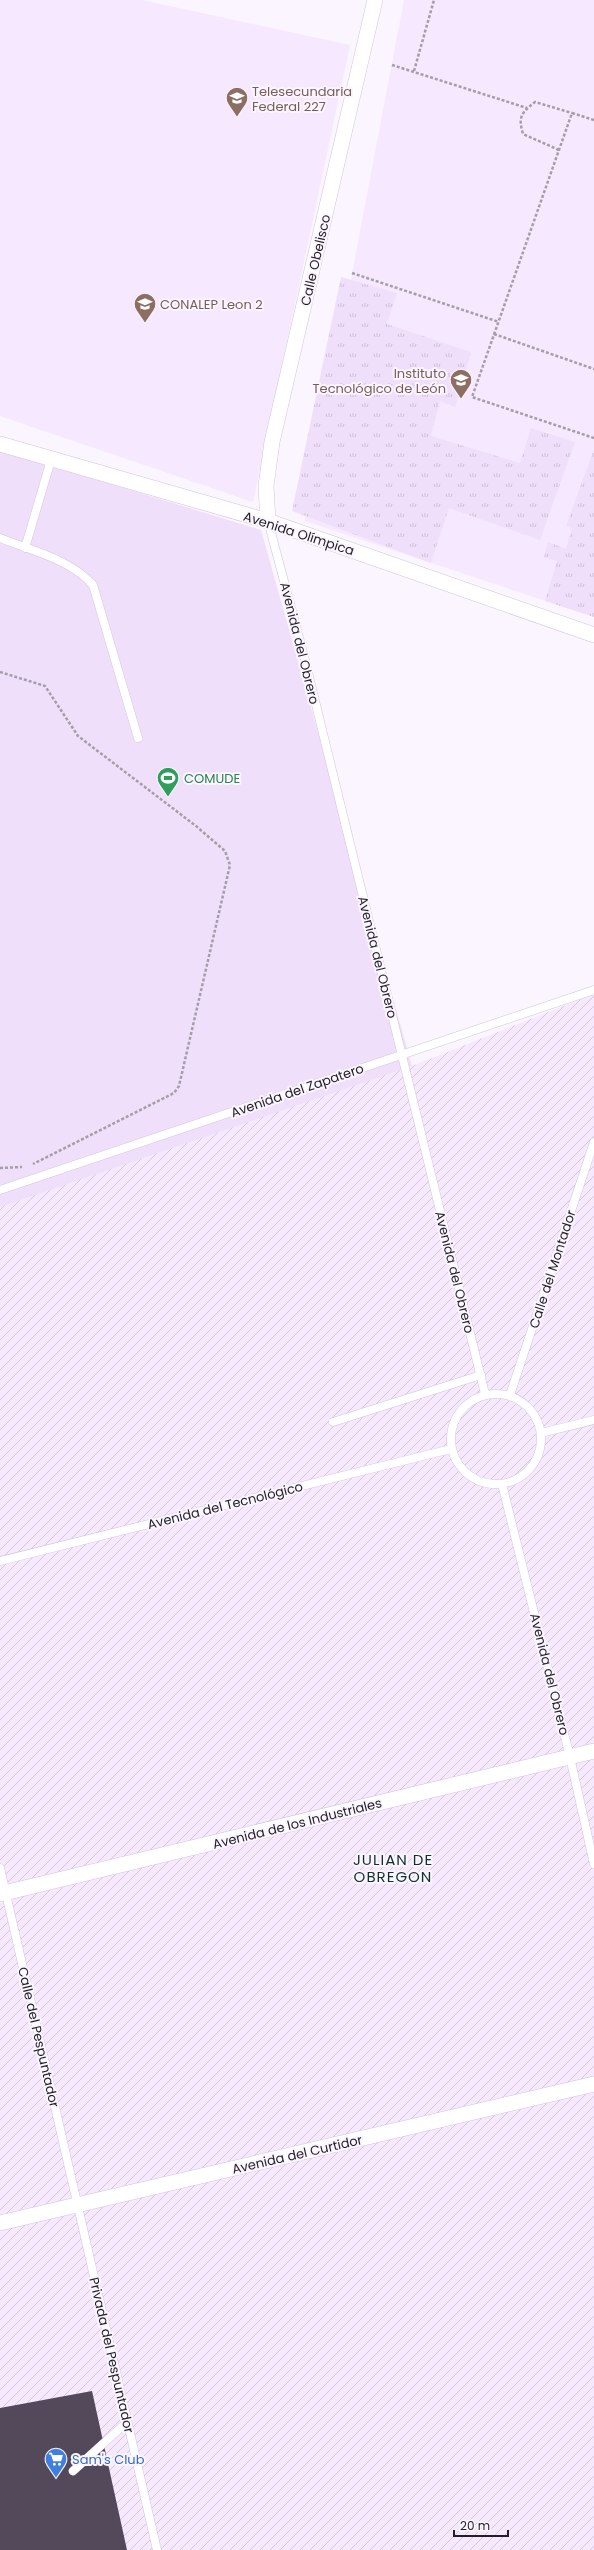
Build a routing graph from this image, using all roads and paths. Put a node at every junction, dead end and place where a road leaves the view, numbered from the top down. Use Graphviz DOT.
graph roads {
  1 [pos="375,0"];
  2 [pos="434,0"];
  3 [pos="392,64"];
  4 [pos="414,71"];
  5 [pos="527,108"];
  6 [pos="572,113"];
  7 [pos="594,120"];
  8 [pos="559,150"];
  9 [pos="352,273"];
  10 [pos="498,322"];
  11 [pos="494,334"];
  12 [pos="594,369"];
  13 [pos="594,438"];
  14 [pos="0,444"];
  15 [pos="51,460"];
  16 [pos="268,521"];
  17 [pos="0,538"];
  18 [pos="25,548"];
  19 [pos="594,635"];
  20 [pos="0,672"];
  21 [pos="138,738"];
  22 [pos="594,990"];
  23 [pos="402,1055"];
  24 [pos="594,1142"];
  25 [pos="0,1168"];
  26 [pos="0,1190"];
  27 [pos="481,1375"];
  28 [pos="485,1394"];
  29 [pos="510,1396"];
  30 [pos="594,1420"];
  31 [pos="333,1422"];
  32 [pos="541,1433"];
  33 [pos="451,1449"];
  34 [pos="502,1484"];
  35 [pos="0,1561"];
  36 [pos="594,1751"];
  37 [pos="570,1757"];
  38 [pos="594,1864"];
  39 [pos="0,1868"];
  40 [pos="3,1894"];
  41 [pos="594,2084"];
  42 [pos="77,2206"];
  43 [pos="0,2223"];
  44 [pos="128,2422"];
  45 [pos="73,2471"];
  46 [pos="157,2550"];
  1 -- 16 [label="street, Calle Obelisco"];
  2 -- 4 [label="path"];
  3 -- 4 [label="path"];
  4 -- 5 [label="path"];
  5 -- 6 [label="path"];
  5 -- 8 [label="path"];
  6 -- 7 [label="path"];
  6 -- 8 [label="path"];
  8 -- 10 [label="path"];
  9 -- 10 [label="path"];
  10 -- 11 [label="path"];
  11 -- 12 [label="path"];
  11 -- 13 [label="path"];
  14 -- 15 [label="street, Avenida Olímpica"];
  15 -- 16 [label="street, Avenida Olímpica"];
  15 -- 18 [label="lane"];
  16 -- 19 [label="street, Avenida Olímpica"];
  16 -- 23 [label="lane, Avenida del Obrero"];
  17 -- 18 [label="lane"];
  18 -- 21 [label="lane"];
  20 -- 25 [label="path"];
  22 -- 23 [label="lane, Avenida del Zapatero"];
  23 -- 26 [label="lane, Avenida del Zapatero"];
  23 -- 27 [label="lane, Avenida del Obrero"];
  24 -- 29 [label="lane, Calle del Montador"];
  27 -- 28 [label="lane, Avenida del Obrero"];
  27 -- 31 [label="lane"];
  28 -- 29 [label="lane"];
  28 -- 33 [label="lane"];
  29 -- 32 [label="lane"];
  30 -- 32 [label="lane"];
  32 -- 34 [label="lane"];
  33 -- 34 [label="lane"];
  33 -- 35 [label="lane, Avenida del Tecnológico"];
  34 -- 37 [label="lane, Avenida del Obrero"];
  36 -- 37 [label="street, Avenida de los Industriales"];
  37 -- 38 [label="lane, Avenida del Obrero"];
  37 -- 40 [label="street, Avenida de los Industriales"];
  39 -- 40 [label="lane, Calle del Pespuntador"];
  40 -- 42 [label="lane, Calle del Pespuntador"];
  41 -- 42 [label="street, Avenida del Curtidor"];
  42 -- 43 [label="street, Avenida del Curtidor"];
  42 -- 44 [label="lane, Privada del Pespuntador"];
  44 -- 45 [label="lane"];
  44 -- 46 [label="lane, Privada del Pespuntador"];
}
